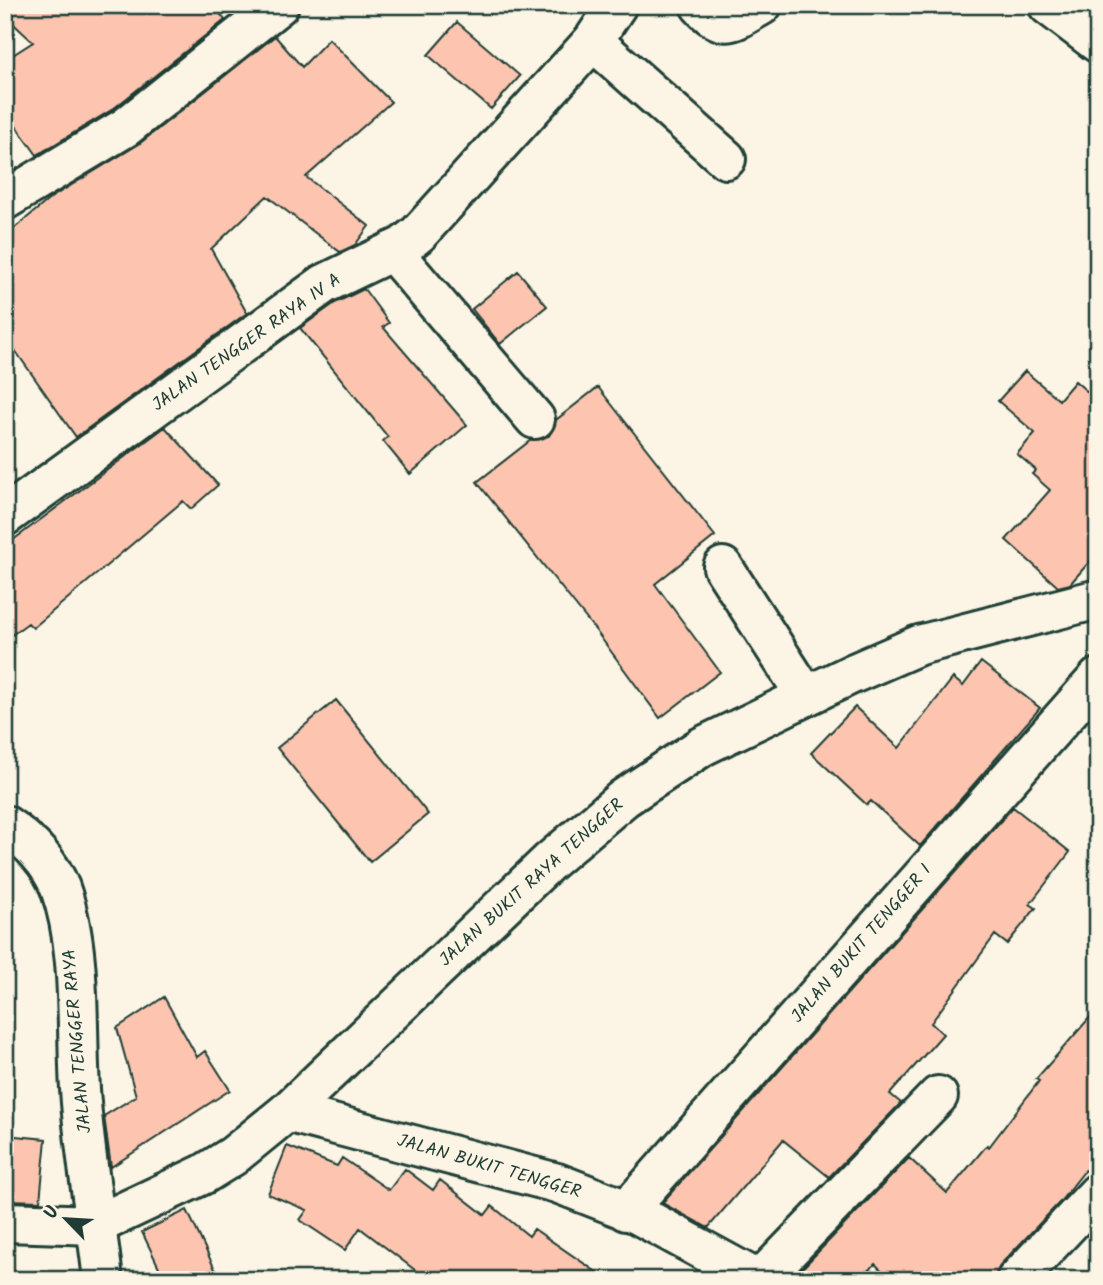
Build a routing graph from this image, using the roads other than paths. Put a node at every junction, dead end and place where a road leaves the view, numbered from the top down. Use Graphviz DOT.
graph roads {
  1 [pos="279,5"];
  2 [pos="617,5"];
  3 [pos="700,5"];
  4 [pos="761,5"];
  5 [pos="1048,5"];
  6 [pos="593,41"];
  7 [pos="1098,43"];
  8 [pos="726,159"];
  9 [pos="5,200"];
  10 [pos="392,251"];
  11 [pos="535,419"];
  12 [pos="5,516"];
  13 [pos="723,567"];
  14 [pos="1098,599"];
  15 [pos="1098,678"];
  16 [pos="806,696"];
  17 [pos="5,824"];
  18 [pos="938,1096"];
  19 [pos="287,1112"];
  20 [pos="1098,1193"];
  21 [pos="626,1210"];
  22 [pos="5,1222"];
  23 [pos="96,1225"];
  24 [pos="98,1275"];
  25 [pos="759,1280"];
  26 [pos="1016,1280"];
  1 -- 9 [label="street"];
  2 -- 6 [label="street, JALAN TENGGER RAYA IV A"];
  3 -- 4 [label="street"];
  5 -- 7 [label="street"];
  6 -- 8 [label="street"];
  6 -- 10 [label="street, JALAN TENGGER RAYA IV A"];
  10 -- 11 [label="street"];
  10 -- 12 [label="street, JALAN TENGGER RAYA IV A"];
  13 -- 16 [label="street"];
  14 -- 16 [label="street, JALAN BUKIT RAYA TENGGER"];
  15 -- 21 [label="street, JALAN BUKIT TENGGER I"];
  16 -- 19 [label="street, JALAN BUKIT RAYA TENGGER"];
  17 -- 23 [label="street, JALAN TENGGER RAYA"];
  18 -- 25 [label="street"];
  19 -- 21 [label="street, JALAN BUKIT TENGGER"];
  19 -- 23 [label="street, JALAN BUKIT RAYA TENGGER"];
  20 -- 26 [label="street"];
  21 -- 25 [label="street, JALAN BUKIT TENGGER"];
  22 -- 23 [label="street"];
  23 -- 24 [label="street, JALAN TENGGER RAYA"];
}
